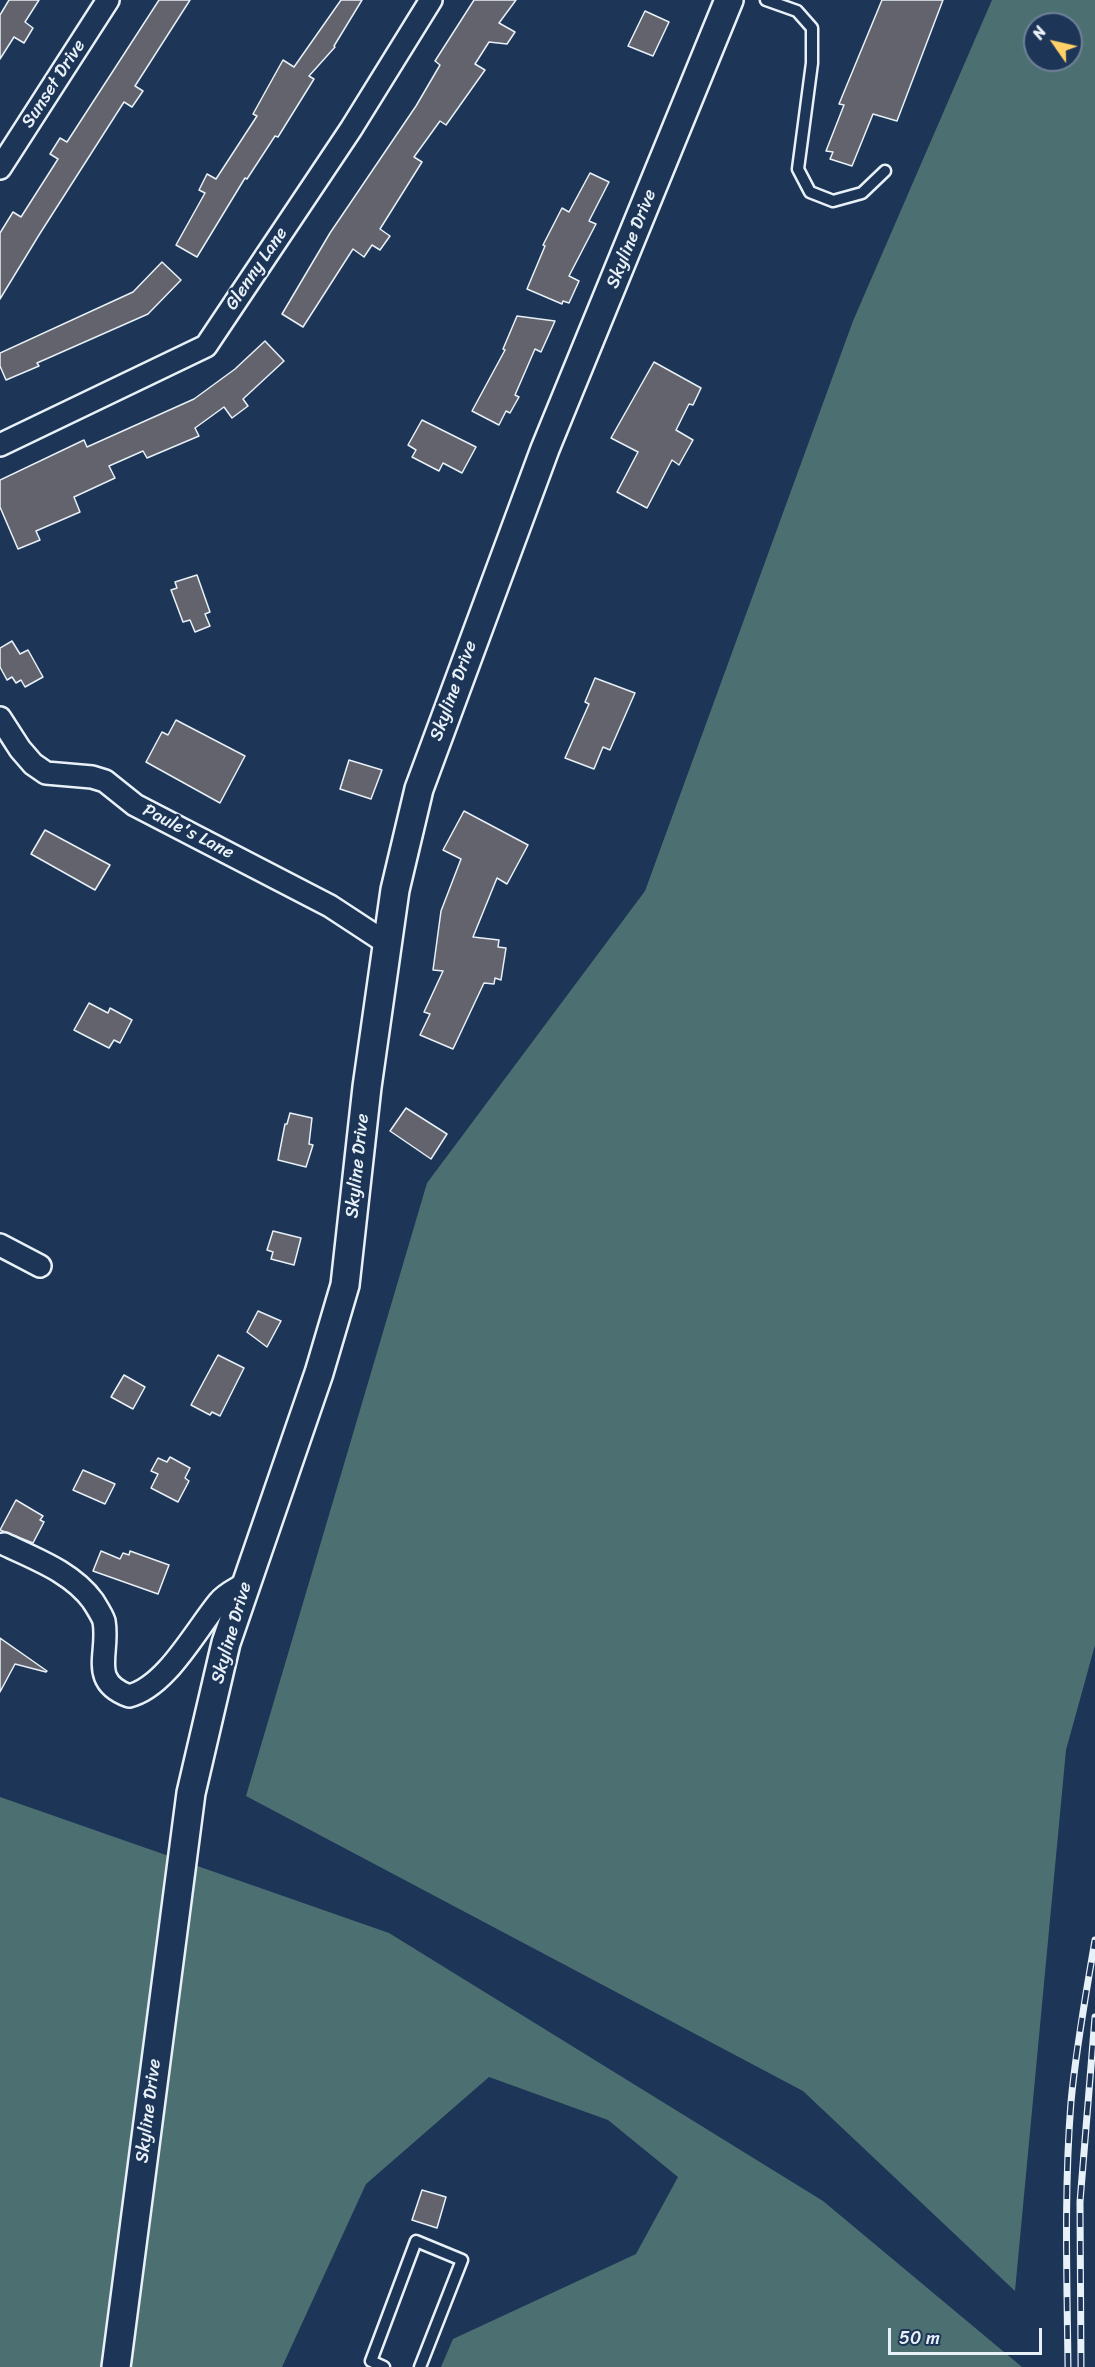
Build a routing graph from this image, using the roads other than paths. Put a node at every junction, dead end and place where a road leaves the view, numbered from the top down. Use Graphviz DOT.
graph roads {
  1 [pos="108,0"];
  2 [pos="431,0"];
  3 [pos="729,0"];
  4 [pos="766,0"];
  5 [pos="0,168"];
  6 [pos="885,171"];
  7 [pos="0,445"];
  8 [pos="0,718"];
  9 [pos="388,944"];
  10 [pos="0,1245"];
  11 [pos="40,1266"];
  12 [pos="4,1544"];
  13 [pos="246,1583"];
  14 [pos="116,2367"];
  15 [pos="384,2367"];
  16 [pos="420,2367"];
  1 -- 5 [label="street, Sunset Drive"];
  2 -- 7 [label="street, Glenny Lane"];
  3 -- 9 [label="street, Skyline Drive"];
  4 -- 6 [label="lane"];
  8 -- 9 [label="street, Paule's Lane"];
  9 -- 13 [label="street, Skyline Drive"];
  10 -- 11 [label="street"];
  12 -- 13 [label="street"];
  13 -- 14 [label="street, Skyline Drive"];
  15 -- 16 [label="lane"];
}
